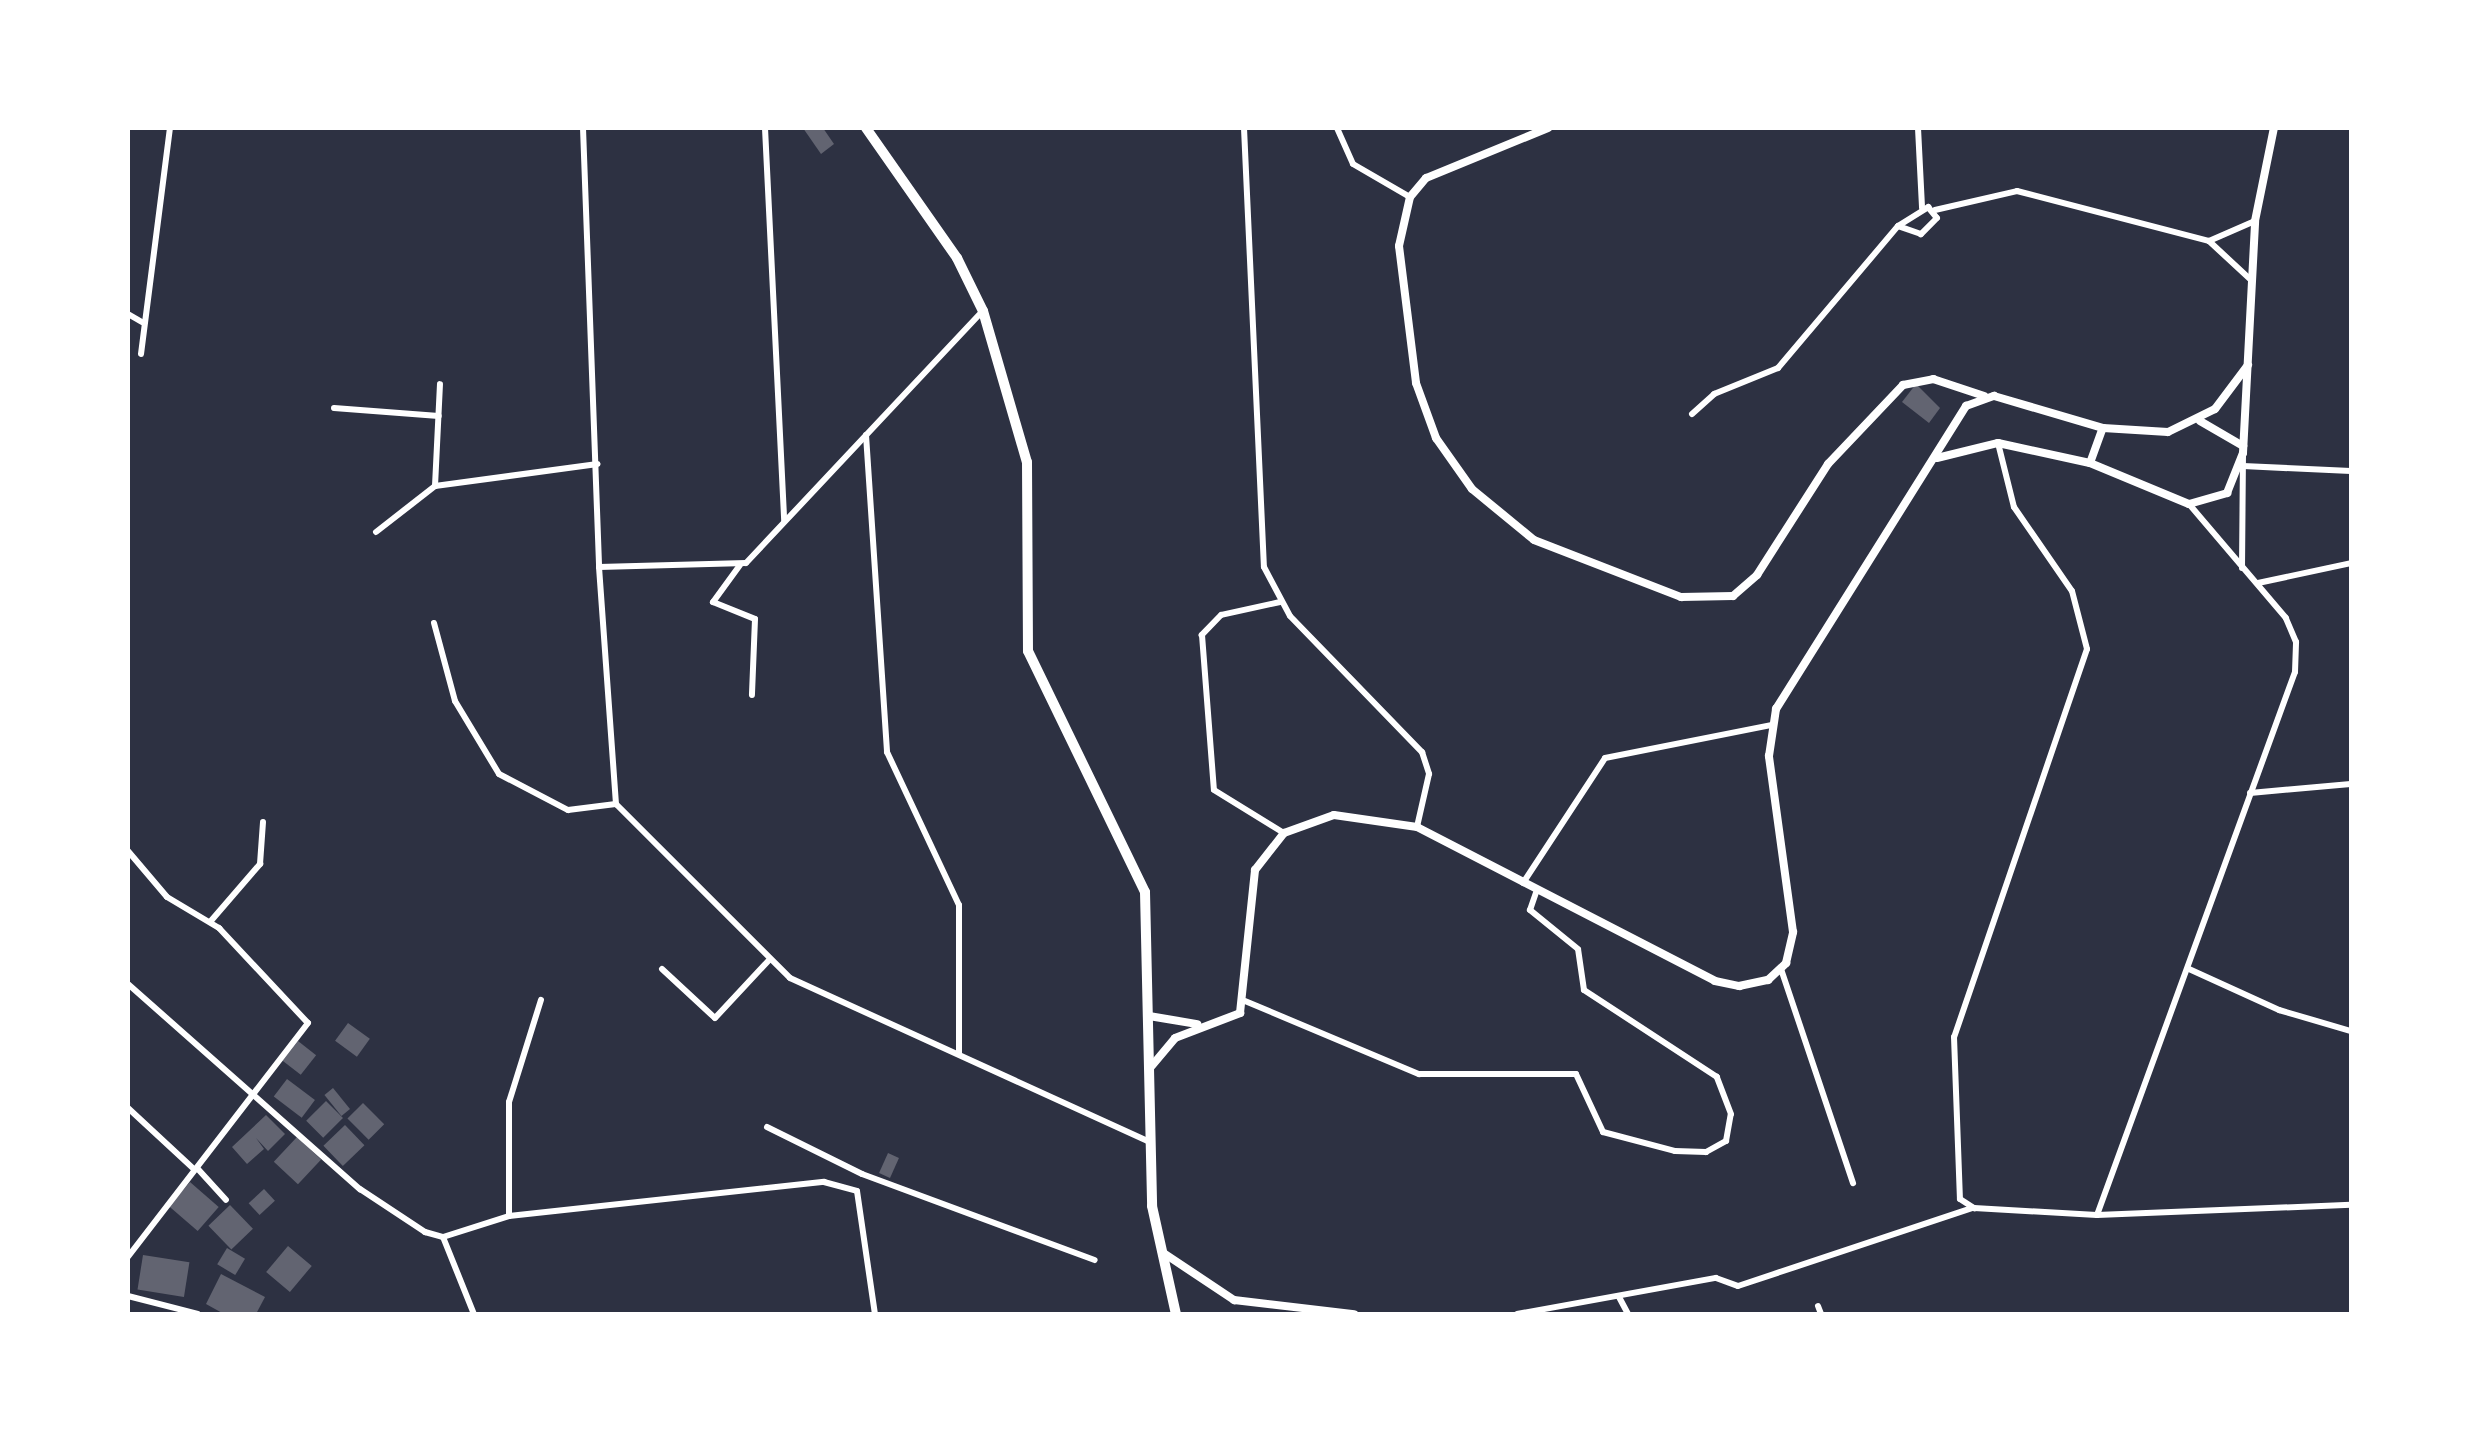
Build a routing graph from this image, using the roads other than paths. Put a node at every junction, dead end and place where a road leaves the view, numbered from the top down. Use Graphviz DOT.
graph roads {
  1 [pos="170,128"];
  2 [pos="583,128"];
  3 [pos="765,128"];
  4 [pos="866,128"];
  5 [pos="1244,128"];
  6 [pos="1337,128"];
  7 [pos="1548,128"];
  8 [pos="1918,128"];
  9 [pos="2274,128"];
  10 [pos="1410,197"];
  11 [pos="1922,208"];
  12 [pos="1935,210"];
  13 [pos="2255,221"];
  14 [pos="1898,226"];
  15 [pos="2209,241"];
  16 [pos="2252,281"];
  17 [pos="983,311"];
  18 [pos="128,314"];
  19 [pos="142,322"];
  20 [pos="141,354"];
  21 [pos="2248,365"];
  22 [pos="440,384"];
  23 [pos="1984,396"];
  24 [pos="334,408"];
  25 [pos="1692,414"];
  26 [pos="439,416"];
  27 [pos="2200,421"];
  28 [pos="2103,428"];
  29 [pos="866,435"];
  30 [pos="1998,443"];
  31 [pos="2243,450"];
  32 [pos="1937,459"];
  33 [pos="2090,463"];
  34 [pos="598,464"];
  35 [pos="2243,466"];
  36 [pos="2351,471"];
  37 [pos="435,486"];
  38 [pos="2189,504"];
  39 [pos="784,521"];
  40 [pos="376,532"];
  41 [pos="2351,563"];
  42 [pos="740,565"];
  43 [pos="599,567"];
  44 [pos="2242,568"];
  45 [pos="2258,583"];
  46 [pos="1280,602"];
  47 [pos="434,623"];
  48 [pos="752,695"];
  49 [pos="1771,725"];
  50 [pos="2351,784"];
  51 [pos="2250,793"];
  52 [pos="616,804"];
  53 [pos="263,822"];
  54 [pos="1417,827"];
  55 [pos="1284,833"];
  56 [pos="128,851"];
  57 [pos="1523,883"];
  58 [pos="1537,890"];
  59 [pos="210,922"];
  60 [pos="769,960"];
  61 [pos="662,969"];
  62 [pos="1781,969"];
  63 [pos="2189,969"];
  64 [pos="128,984"];
  65 [pos="541,1000"];
  66 [pos="1245,1001"];
  67 [pos="1149,1016"];
  68 [pos="1198,1025"];
  69 [pos="2351,1031"];
  70 [pos="959,1054"];
  71 [pos="1150,1068"];
  72 [pos="255,1097"];
  73 [pos="128,1108"];
  74 [pos="767,1127"];
  75 [pos="1150,1142"];
  76 [pos="196,1169"];
  77 [pos="862,1174"];
  78 [pos="1853,1183"];
  79 [pos="857,1191"];
  80 [pos="226,1200"];
  81 [pos="2351,1205"];
  82 [pos="1974,1208"];
  83 [pos="2097,1215"];
  84 [pos="509,1216"];
  85 [pos="443,1237"];
  86 [pos="1158,1250"];
  87 [pos="128,1257"];
  88 [pos="1095,1260"];
  89 [pos="128,1296"];
  90 [pos="1618,1297"];
  91 [pos="1818,1306"];
  92 [pos="198,1314"];
  93 [pos="474,1314"];
  94 [pos="875,1314"];
  95 [pos="1176,1314"];
  96 [pos="1354,1314"];
  97 [pos="1517,1314"];
  98 [pos="1628,1314"];
  99 [pos="1821,1314"];
  1 -- 19 [label="street"];
  2 -- 34 [label="street"];
  3 -- 39 [label="street"];
  4 -- 17 [label="main road"];
  5 -- 46 [label="street"];
  6 -- 10 [label="street"];
  7 -- 10 [label="street"];
  8 -- 11 [label="street"];
  9 -- 13 [label="street"];
  10 -- 23 [label="street"];
  11 -- 12 [label="street"];
  11 -- 14 [label="street"];
  12 -- 14 [label="street"];
  12 -- 15 [label="street"];
  13 -- 15 [label="street"];
  13 -- 16 [label="street"];
  14 -- 25 [label="street"];
  15 -- 16 [label="street"];
  16 -- 21 [label="street"];
  17 -- 29 [label="street"];
  17 -- 67 [label="main road"];
  18 -- 19 [label="street"];
  19 -- 20 [label="street"];
  21 -- 27 [label="street"];
  21 -- 31 [label="street"];
  22 -- 26 [label="street"];
  23 -- 28 [label="street"];
  23 -- 32 [label="street"];
  24 -- 26 [label="street"];
  26 -- 37 [label="street"];
  27 -- 28 [label="street"];
  27 -- 31 [label="street"];
  28 -- 33 [label="street"];
  29 -- 39 [label="street"];
  29 -- 70 [label="street"];
  30 -- 32 [label="street"];
  30 -- 33 [label="street"];
  30 -- 82 [label="street"];
  31 -- 35 [label="street"];
  31 -- 38 [label="street"];
  32 -- 49 [label="street"];
  33 -- 38 [label="street"];
  34 -- 37 [label="street"];
  34 -- 43 [label="street"];
  35 -- 36 [label="street"];
  35 -- 44 [label="street"];
  37 -- 40 [label="street"];
  38 -- 44 [label="street"];
  39 -- 42 [label="street"];
  41 -- 45 [label="street"];
  42 -- 43 [label="street"];
  42 -- 48 [label="street"];
  43 -- 52 [label="street"];
  44 -- 45 [label="street"];
  45 -- 51 [label="street"];
  46 -- 54 [label="street"];
  46 -- 55 [label="street"];
  47 -- 52 [label="street"];
  49 -- 57 [label="street"];
  49 -- 62 [label="street"];
  50 -- 51 [label="street"];
  51 -- 63 [label="street"];
  52 -- 60 [label="street"];
  53 -- 59 [label="street"];
  54 -- 55 [label="street"];
  54 -- 57 [label="street"];
  55 -- 66 [label="street"];
  56 -- 59 [label="street"];
  57 -- 58 [label="street"];
  58 -- 62 [label="street"];
  58 -- 66 [label="street"];
  59 -- 72 [label="street"];
  60 -- 61 [label="street"];
  60 -- 70 [label="street"];
  62 -- 78 [label="street"];
  63 -- 69 [label="street"];
  63 -- 83 [label="street"];
  64 -- 72 [label="street"];
  65 -- 84 [label="street"];
  66 -- 68 [label="street"];
  67 -- 68 [label="street"];
  67 -- 71 [label="main road"];
  68 -- 71 [label="street"];
  70 -- 75 [label="street"];
  71 -- 75 [label="main road"];
  72 -- 76 [label="street"];
  72 -- 85 [label="street"];
  73 -- 76 [label="street"];
  74 -- 77 [label="street"];
  75 -- 86 [label="main road"];
  76 -- 80 [label="street"];
  76 -- 87 [label="street"];
  77 -- 79 [label="street"];
  77 -- 88 [label="street"];
  79 -- 84 [label="street"];
  79 -- 94 [label="street"];
  81 -- 83 [label="street"];
  82 -- 83 [label="street"];
  82 -- 90 [label="street"];
  84 -- 85 [label="street"];
  85 -- 93 [label="street"];
  86 -- 95 [label="main road"];
  86 -- 96 [label="street"];
  89 -- 92 [label="street"];
  90 -- 97 [label="street"];
  90 -- 98 [label="street"];
  91 -- 99 [label="street"];
}
